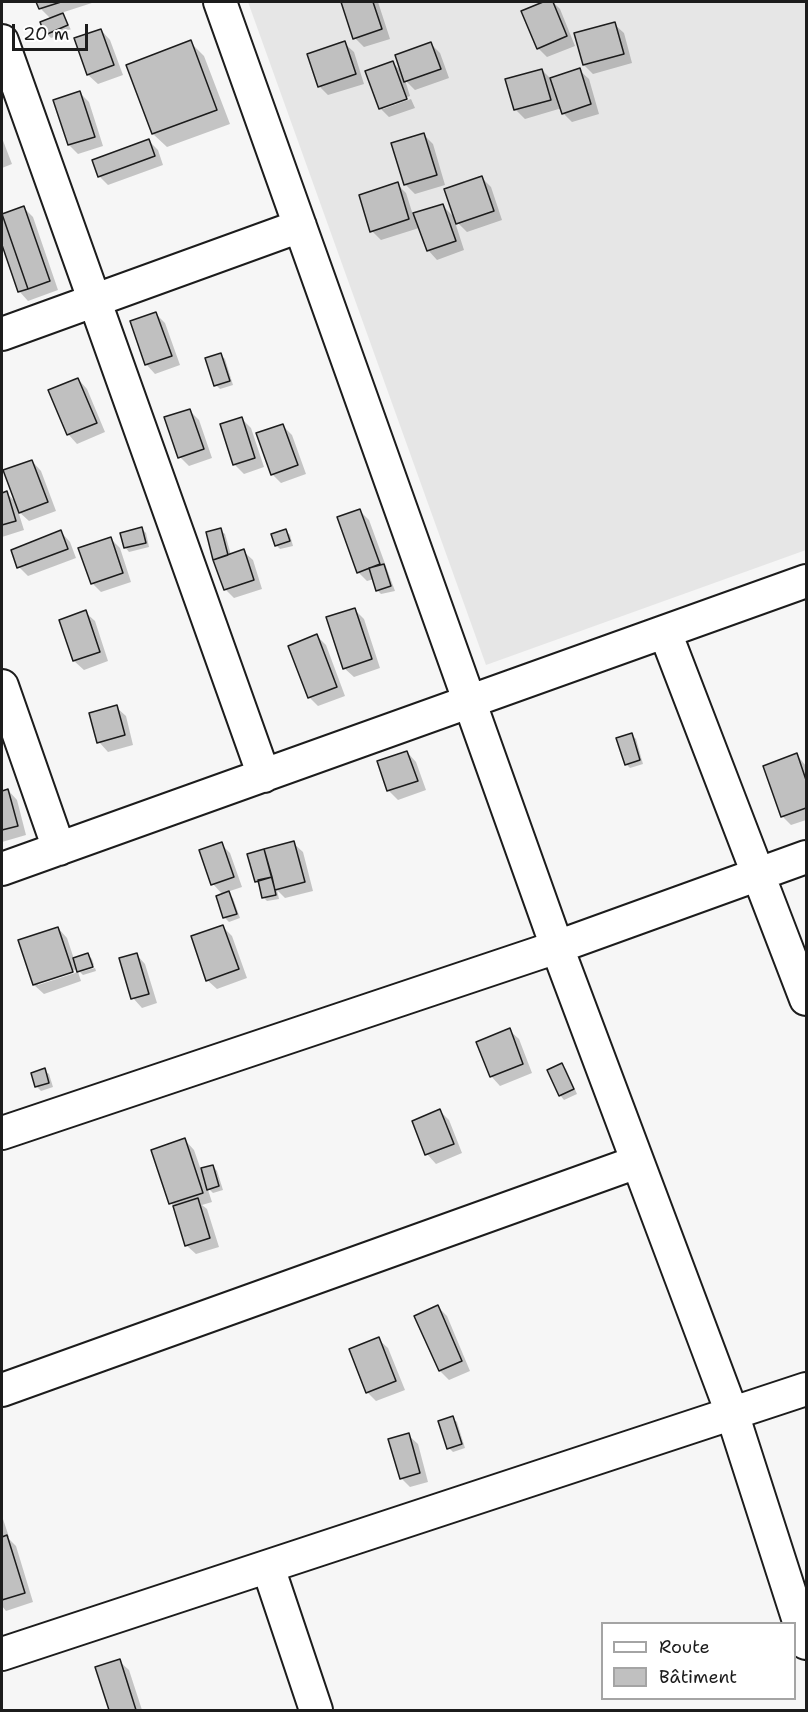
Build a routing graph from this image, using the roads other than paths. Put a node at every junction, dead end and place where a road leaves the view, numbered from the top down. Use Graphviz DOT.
graph roads {
  1 [pos="220,2"];
  2 [pos="3,50"];
  3 [pos="300,226"];
  4 [pos="94,300"];
  5 [pos="2,334"];
  6 [pos="807,581"];
  7 [pos="665,632"];
  8 [pos="2,686"];
  9 [pos="469,702"];
  10 [pos="264,776"];
  11 [pos="59,849"];
  12 [pos="807,857"];
  13 [pos="2,869"];
  14 [pos="759,874"];
  15 [pos="557,947"];
  16 [pos="807,999"];
  17 [pos="2,1134"];
  18 [pos="638,1162"];
  19 [pos="807,1389"];
  20 [pos="2,1390"];
  21 [pos="732,1413"];
  22 [pos="268,1567"];
  23 [pos="807,1643"];
  24 [pos="2,1654"];
  25 [pos="316,1710"];
  1 -- 3 [label="street"];
  2 -- 4 [label="street"];
  3 -- 4 [label="street"];
  3 -- 9 [label="street"];
  4 -- 5 [label="street"];
  4 -- 10 [label="street"];
  6 -- 7 [label="street"];
  7 -- 9 [label="street"];
  7 -- 14 [label="street"];
  8 -- 11 [label="street"];
  9 -- 10 [label="street"];
  9 -- 15 [label="street"];
  10 -- 11 [label="street"];
  11 -- 13 [label="street"];
  12 -- 14 [label="street"];
  14 -- 15 [label="street"];
  14 -- 16 [label="street"];
  15 -- 17 [label="street"];
  15 -- 18 [label="street"];
  18 -- 20 [label="street"];
  18 -- 21 [label="street"];
  19 -- 21 [label="street"];
  21 -- 22 [label="street"];
  21 -- 23 [label="street"];
  22 -- 24 [label="street"];
  22 -- 25 [label="street"];
}
